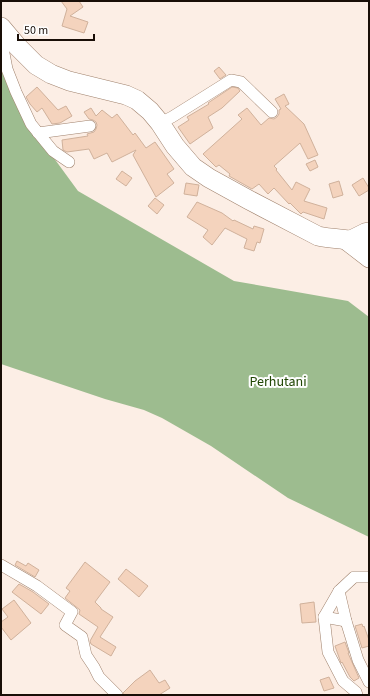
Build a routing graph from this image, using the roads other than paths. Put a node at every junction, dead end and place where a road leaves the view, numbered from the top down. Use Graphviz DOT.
graph roads {
  1 [pos="1,27"];
  2 [pos="1,38"];
  3 [pos="272,112"];
  4 [pos="160,123"];
  5 [pos="90,126"];
  6 [pos="38,133"];
  7 [pos="69,162"];
  8 [pos="369,228"];
  9 [pos="343,239"];
  10 [pos="369,244"];
  11 [pos="369,259"];
  12 [pos="1,565"];
  13 [pos="369,577"];
  14 [pos="339,591"];
  15 [pos="324,617"];
  16 [pos="346,621"];
  17 [pos="369,682"];
  18 [pos="117,695"];
  19 [pos="358,695"];
  1 -- 4 [label="highway"];
  2 -- 6 [label="street"];
  3 -- 4 [label="street"];
  4 -- 9 [label="highway"];
  5 -- 6 [label="street"];
  6 -- 7 [label="street"];
  8 -- 9 [label="street"];
  9 -- 10 [label="highway"];
  9 -- 11 [label="main road"];
  12 -- 18 [label="street"];
  13 -- 14 [label="street"];
  14 -- 15 [label="street"];
  14 -- 16 [label="street"];
  15 -- 16 [label="street"];
  15 -- 19 [label="street"];
  16 -- 17 [label="street"];
}
